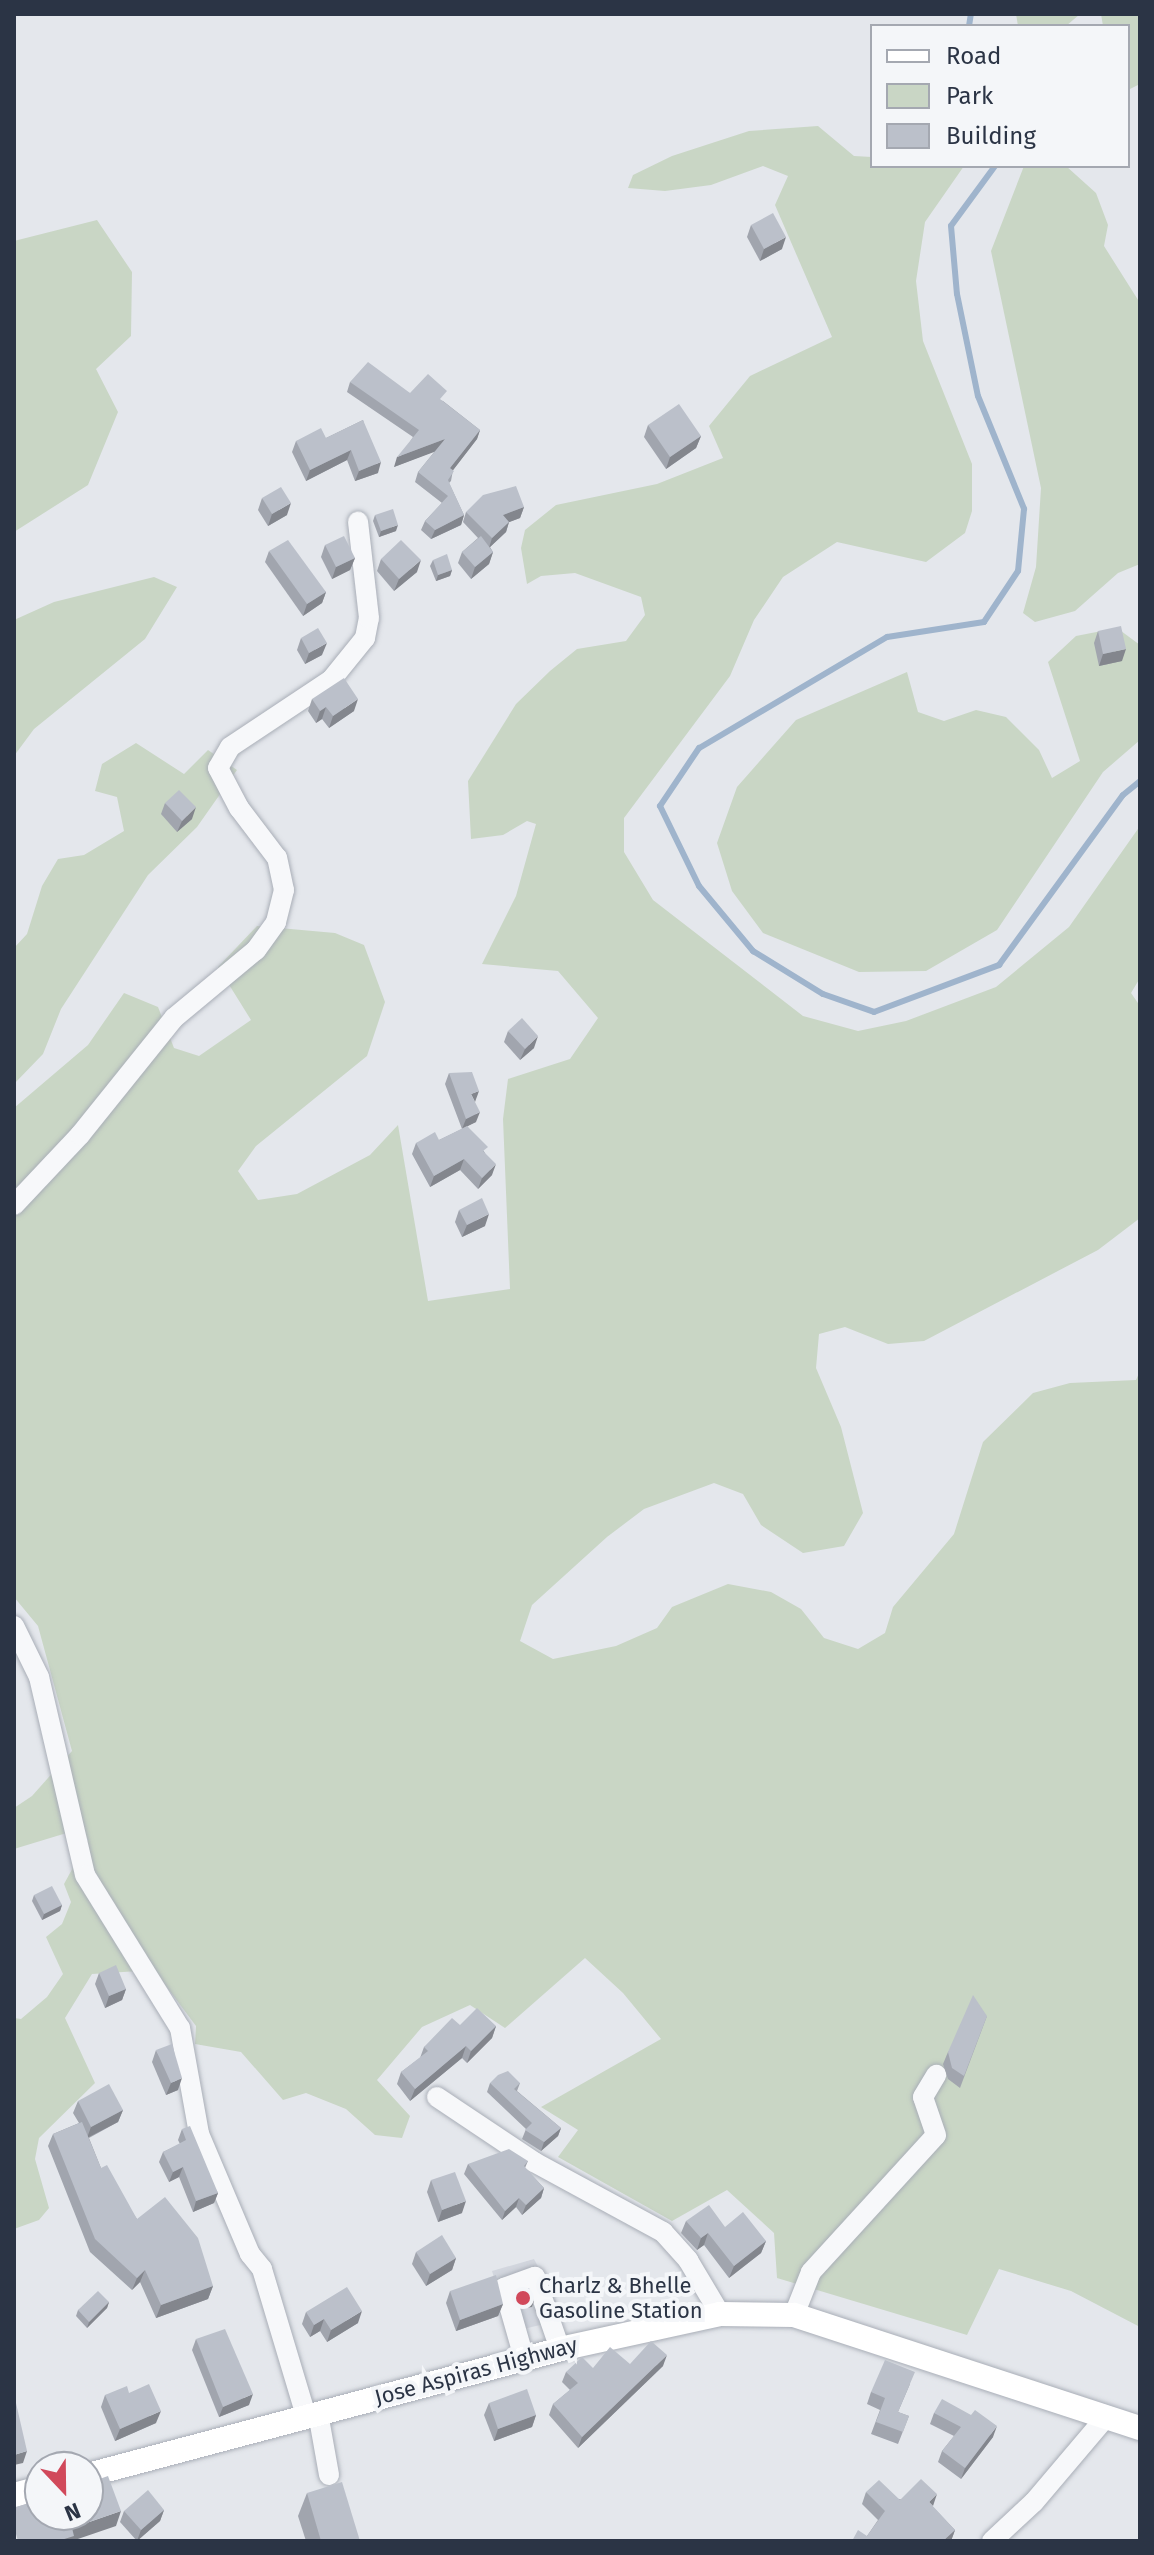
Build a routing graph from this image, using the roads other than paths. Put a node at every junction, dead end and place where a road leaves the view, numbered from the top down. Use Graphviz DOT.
graph roads {
  1 [pos="358,522"];
  2 [pos="14,1205"];
  3 [pos="14,1626"];
  4 [pos="936,2075"];
  5 [pos="437,2097"];
  6 [pos="720,2314"];
  7 [pos="794,2315"];
  8 [pos="560,2349"];
  9 [pos="524,2358"];
  10 [pos="312,2414"];
  11 [pos="1107,2416"];
  12 [pos="1140,2428"];
  13 [pos="104,2471"];
  14 [pos="329,2475"];
  15 [pos="992,2541"];
  1 -- 2 [label="street"];
  3 -- 10 [label="street"];
  4 -- 7 [label="street"];
  5 -- 6 [label="street"];
  6 -- 7 [label="main road, Jose Aspiras Highway"];
  6 -- 8 [label="main road, Jose Aspiras Highway"];
  7 -- 11 [label="main road, Jose Aspiras Highway"];
  8 -- 9 [label="main road, Jose Aspiras Highway"];
  8 -- 9 [label="street"];
  9 -- 10 [label="main road, Jose Aspiras Highway"];
  10 -- 13 [label="main road, Jose Aspiras Highway"];
  10 -- 14 [label="street"];
  11 -- 12 [label="main road, Jose Aspiras Highway"];
  11 -- 15 [label="street"];
}
